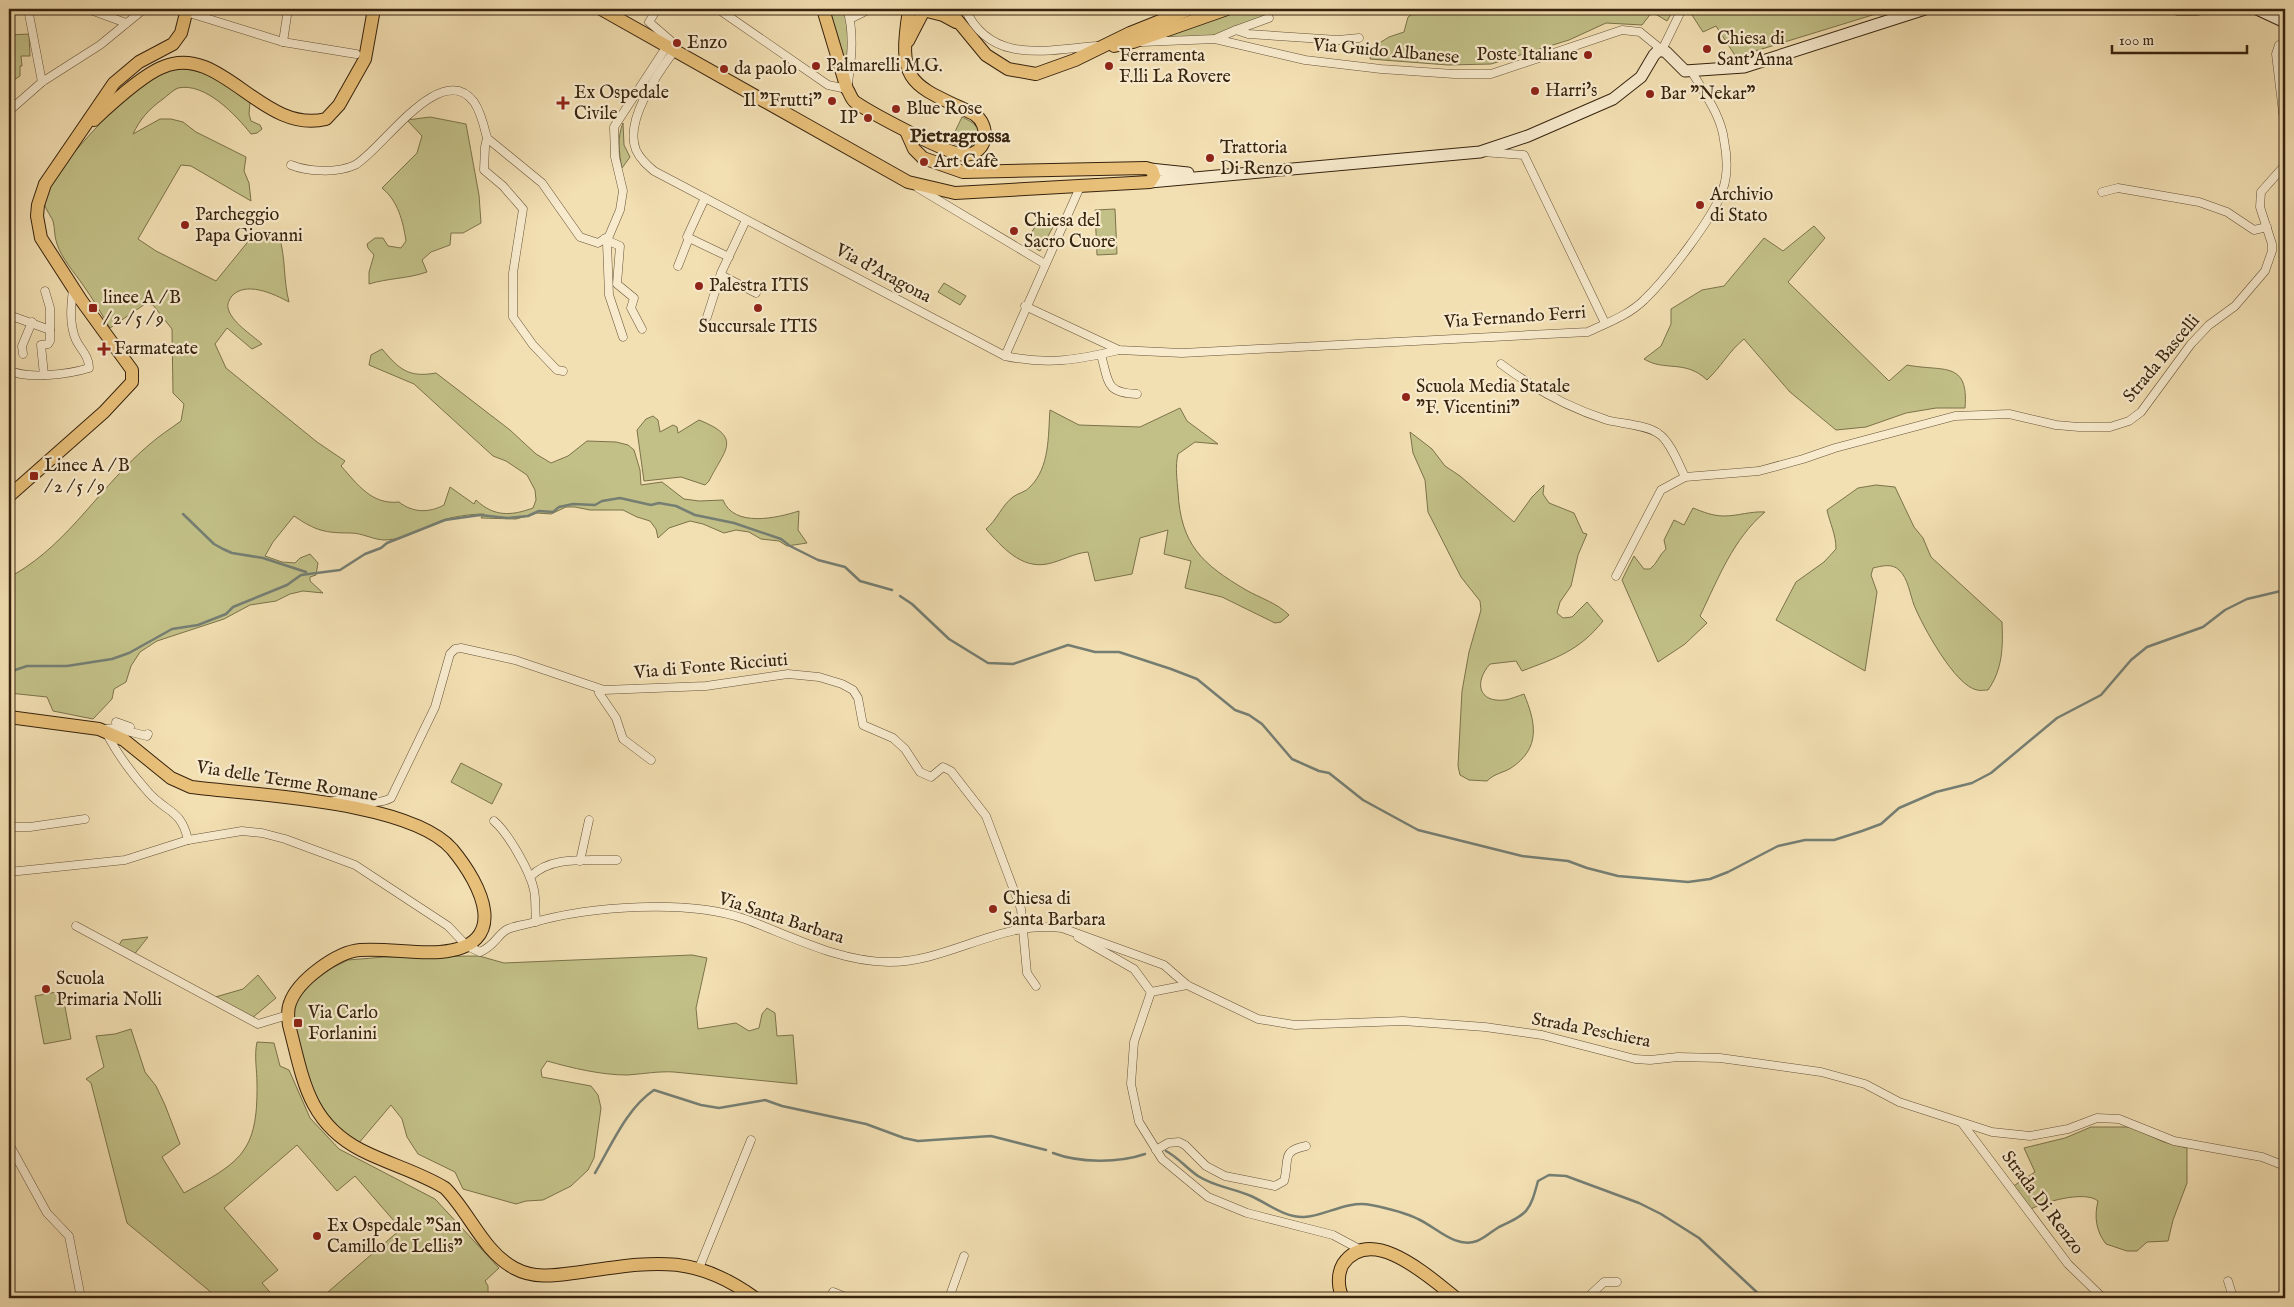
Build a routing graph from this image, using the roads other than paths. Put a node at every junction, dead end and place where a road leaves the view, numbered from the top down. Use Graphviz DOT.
graph roads {
  1 [pos="28,9"];
  2 [pos="88,9"];
  3 [pos="144,9"];
  4 [pos="288,9"];
  5 [pos="374,9"];
  6 [pos="601,9"];
  7 [pos="657,9"];
  8 [pos="718,9"];
  9 [pos="823,9"];
  10 [pos="847,9"];
  11 [pos="870,9"];
  12 [pos="908,9"];
  13 [pos="948,9"];
  14 [pos="965,9"];
  15 [pos="1190,9"];
  16 [pos="1226,9"];
  17 [pos="1682,9"];
  18 [pos="1925,9"];
  19 [pos="2177,9"];
  20 [pos="2198,9"];
  21 [pos="2257,9"];
  22 [pos="187,10"];
  23 [pos="926,11"];
  24 [pos="1269,18"];
  25 [pos="850,19"];
  26 [pos="2285,22"];
  27 [pos="126,23"];
  28 [pos="962,26"];
  29 [pos="1236,30"];
  30 [pos="1359,38"];
  31 [pos="1215,39"];
  32 [pos="283,42"];
  33 [pos="1133,42"];
  34 [pos="2285,44"];
  35 [pos="905,48"];
  36 [pos="1100,48"];
  37 [pos="670,49"];
  38 [pos="1662,50"];
  39 [pos="356,54"];
  40 [pos="1688,71"];
  41 [pos="42,82"];
  42 [pos="847,89"];
  43 [pos="9,111"];
  44 [pos="2285,129"];
  45 [pos="906,131"];
  46 [pos="79,134"];
  47 [pos="487,138"];
  48 [pos="1480,152"];
  49 [pos="291,165"];
  50 [pos="2285,165"];
  51 [pos="1150,175"];
  52 [pos="908,182"];
  53 [pos="1080,187"];
  54 [pos="2102,192"];
  55 [pos="705,198"];
  56 [pos="746,220"];
  57 [pos="2267,227"];
  58 [pos="689,238"];
  59 [pos="604,239"];
  60 [pos="729,257"];
  61 [pos="1045,264"];
  62 [pos="678,266"];
  63 [pos="721,274"];
  64 [pos="73,287"];
  65 [pos="45,291"];
  66 [pos="756,293"];
  67 [pos="1025,306"];
  68 [pos="9,315"];
  69 [pos="707,317"];
  70 [pos="32,322"];
  71 [pos="1605,323"];
  72 [pos="642,329"];
  73 [pos="50,330"];
  74 [pos="623,337"];
  75 [pos="1119,350"];
  76 [pos="23,354"];
  77 [pos="1101,355"];
  78 [pos="1005,356"];
  79 [pos="1501,364"];
  80 [pos="9,370"];
  81 [pos="563,371"];
  82 [pos="44,375"];
  83 [pos="1137,394"];
  84 [pos="1685,477"];
  85 [pos="9,496"];
  86 [pos="1616,576"];
  87 [pos="599,689"];
  88 [pos="9,717"];
  89 [pos="116,722"];
  90 [pos="104,731"];
  91 [pos="651,760"];
  92 [pos="328,804"];
  93 [pos="85,819"];
  94 [pos="589,820"];
  95 [pos="494,821"];
  96 [pos="9,827"];
  97 [pos="188,840"];
  98 [pos="617,860"];
  99 [pos="580,862"];
  100 [pos="9,872"];
  101 [pos="530,878"];
  102 [pos="536,922"];
  103 [pos="76,926"];
  104 [pos="1022,928"];
  105 [pos="1062,928"];
  106 [pos="467,946"];
  107 [pos="1187,985"];
  108 [pos="1036,986"];
  109 [pos="1151,992"];
  110 [pos="288,1014"];
  111 [pos="1961,1122"];
  112 [pos="751,1140"];
  113 [pos="9,1144"];
  114 [pos="1306,1146"];
  115 [pos="1156,1150"];
  116 [pos="2285,1166"];
  117 [pos="1361,1250"];
  118 [pos="964,1256"];
  119 [pos="699,1268"];
  120 [pos="2228,1281"];
  121 [pos="1617,1282"];
  122 [pos="832,1292"];
  123 [pos="81,1298"];
  124 [pos="755,1298"];
  125 [pos="848,1298"];
  126 [pos="949,1298"];
  127 [pos="1343,1298"];
  128 [pos="1456,1298"];
  129 [pos="1587,1298"];
  130 [pos="2103,1298"];
  131 [pos="2231,1298"];
  1 -- 41 [label="street"];
  2 -- 27 [label="street"];
  3 -- 27 [label="street"];
  4 -- 32 [label="street"];
  5 -- 46 [label="main road"];
  6 -- 37 [label="main road"];
  7 -- 37 [label="street"];
  8 -- 42 [label="street"];
  9 -- 42 [label="main road"];
  10 -- 25 [label="street"];
  11 -- 25 [label="street"];
  12 -- 23 [label="main road"];
  12 -- 35 [label="main road"];
  13 -- 28 [label="main road"];
  14 -- 36 [label="street"];
  15 -- 36 [label="main road"];
  16 -- 33 [label="main road"];
  17 -- 38 [label="street"];
  18 -- 40 [label="street"];
  19 -- 20 [label="street"];
  21 -- 26 [label="street"];
  22 -- 32 [label="street"];
  22 -- 46 [label="main road"];
  23 -- 28 [label="main road"];
  23 -- 35 [label="main road"];
  24 -- 29 [label="street"];
  25 -- 42 [label="street"];
  27 -- 41 [label="street"];
  28 -- 36 [label="main road"];
  29 -- 30 [label="street, Via Guido Albanese"];
  29 -- 31 [label="street, Via Guido Albanese"];
  31 -- 33 [label="street, Via Guido Albanese"];
  31 -- 38 [label="street, Via Guido Albanese"];
  32 -- 39 [label="street"];
  33 -- 36 [label="main road"];
  34 -- 44 [label="street"];
  35 -- 45 [label="main road"];
  37 -- 52 [label="main road"];
  37 -- 55 [label="street, Via d'Aragona"];
  37 -- 59 [label="street"];
  38 -- 40 [label="street"];
  38 -- 48 [label="street"];
  40 -- 71 [label="street, Via Fernando Ferri"];
  41 -- 43 [label="street"];
  42 -- 45 [label="main road"];
  45 -- 51 [label="main road"];
  46 -- 64 [label="main road"];
  47 -- 49 [label="street"];
  47 -- 59 [label="street"];
  47 -- 81 [label="street"];
  48 -- 51 [label="street"];
  48 -- 71 [label="street"];
  50 -- 57 [label="street, Strada Bascelli"];
  51 -- 53 [label="main road"];
  52 -- 53 [label="main road"];
  52 -- 61 [label="street"];
  53 -- 61 [label="street"];
  54 -- 57 [label="street"];
  55 -- 56 [label="street, Via d'Aragona"];
  55 -- 58 [label="street"];
  56 -- 60 [label="street"];
  56 -- 78 [label="street, Via d'Aragona"];
  57 -- 84 [label="street, Strada Bascelli"];
  58 -- 60 [label="street"];
  58 -- 62 [label="street"];
  59 -- 72 [label="street"];
  59 -- 74 [label="street"];
  60 -- 63 [label="street"];
  61 -- 67 [label="street"];
  63 -- 66 [label="street"];
  63 -- 69 [label="street"];
  64 -- 82 [label="street"];
  64 -- 85 [label="main road"];
  65 -- 73 [label="street"];
  67 -- 75 [label="street, Via Fernando Ferri"];
  67 -- 78 [label="street"];
  68 -- 70 [label="street"];
  70 -- 73 [label="street"];
  70 -- 76 [label="street"];
  71 -- 75 [label="street, Via Fernando Ferri"];
  73 -- 82 [label="street"];
  75 -- 77 [label="street, Via Fernando Ferri"];
  77 -- 78 [label="street, Via Fernando Ferri"];
  77 -- 83 [label="street"];
  79 -- 84 [label="street"];
  80 -- 82 [label="street"];
  84 -- 86 [label="street"];
  87 -- 91 [label="street"];
  87 -- 92 [label="street, Via di Fonte Ricciuti"];
  87 -- 104 [label="street, Via di Fonte Ricciuti"];
  88 -- 90 [label="main road, Via delle Terme Romane"];
  89 -- 90 [label="street, Via delle Terme Romane"];
  90 -- 92 [label="main road, Via delle Terme Romane"];
  90 -- 97 [label="street"];
  92 -- 106 [label="main road, Via delle Terme Romane"];
  93 -- 96 [label="street"];
  94 -- 99 [label="street"];
  95 -- 101 [label="street"];
  97 -- 100 [label="street"];
  97 -- 106 [label="street"];
  98 -- 99 [label="street"];
  99 -- 101 [label="street"];
  101 -- 102 [label="street"];
  102 -- 104 [label="street, Via Santa Barbara"];
  102 -- 106 [label="street, Via Santa Barbara"];
  103 -- 110 [label="street"];
  104 -- 105 [label="street, Via Santa Barbara"];
  104 -- 108 [label="street"];
  105 -- 107 [label="street, Strada Peschiera"];
  105 -- 109 [label="street"];
  106 -- 110 [label="main road"];
  107 -- 109 [label="street"];
  107 -- 111 [label="street, Strada Peschiera"];
  109 -- 115 [label="street"];
  110 -- 119 [label="main road"];
  111 -- 116 [label="street, Strada Peschiera"];
  111 -- 130 [label="street, Strada Di Renzo"];
  112 -- 119 [label="street"];
  113 -- 123 [label="street"];
  114 -- 115 [label="street"];
  115 -- 117 [label="street"];
  117 -- 127 [label="main road"];
  117 -- 128 [label="main road"];
  118 -- 126 [label="street"];
  119 -- 124 [label="main road"];
  120 -- 131 [label="street"];
  121 -- 129 [label="street"];
  122 -- 125 [label="street"];
}
